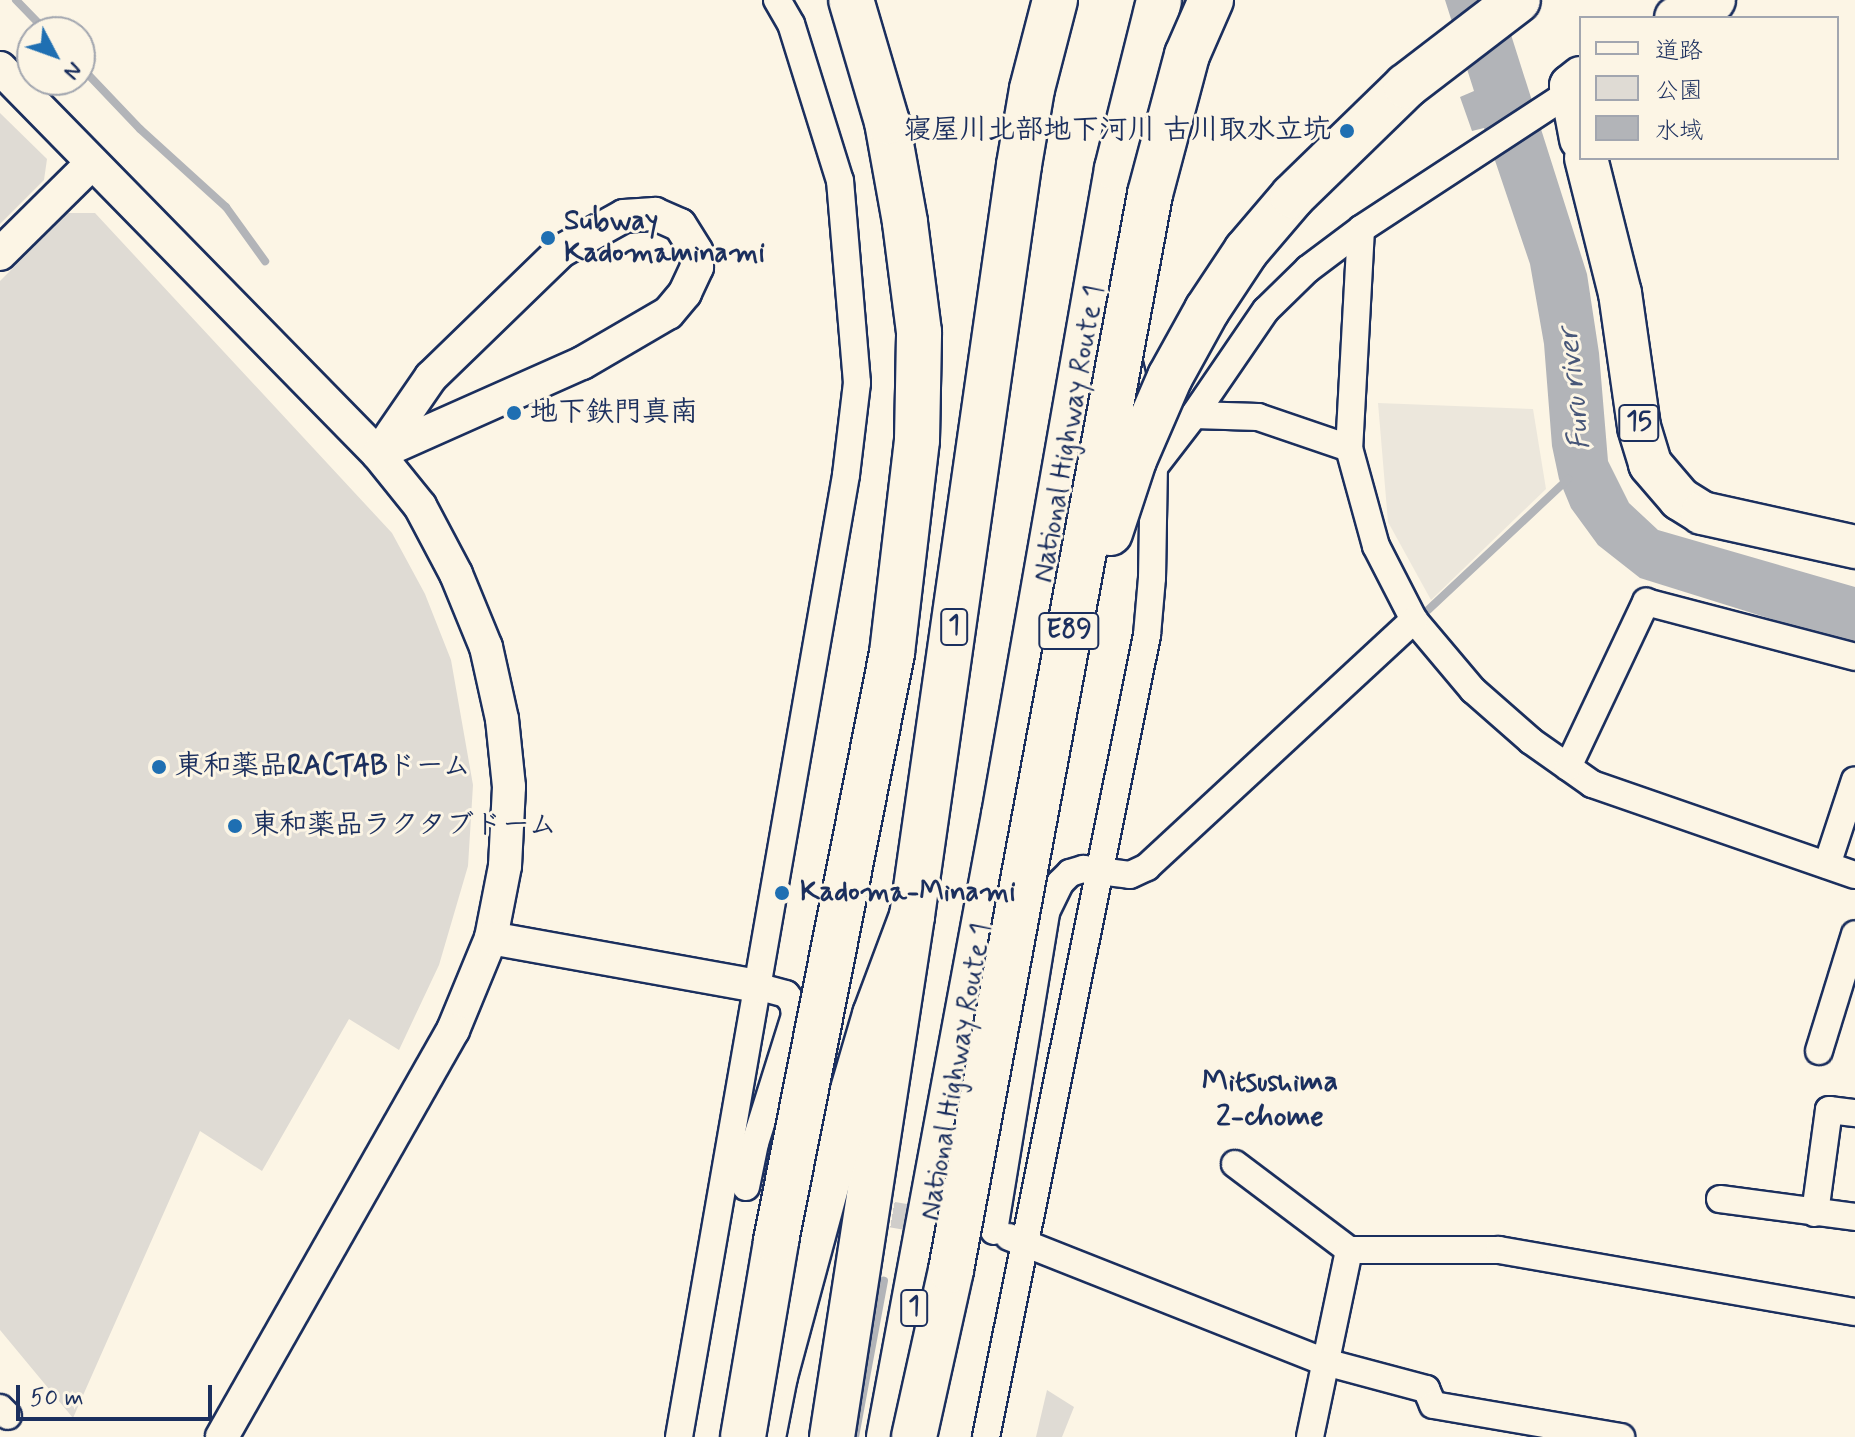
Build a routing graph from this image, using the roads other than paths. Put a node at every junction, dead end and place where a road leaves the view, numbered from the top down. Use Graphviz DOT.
graph roads {
  1 [pos="777,0"];
  2 [pos="851,0"];
  3 [pos="882,0"];
  4 [pos="1055,0"];
  5 [pos="1159,0"];
  6 [pos="1211,0"];
  7 [pos="1518,0"];
  8 [pos="1714,0"];
  9 [pos="1680,16"];
  10 [pos="0,68"];
  11 [pos="1571,87"];
  12 [pos="1579,129"];
  13 [pos="1587,160"];
  14 [pos="92,163"];
  15 [pos="1361,229"];
  16 [pos="0,254"];
  17 [pos="1099,268"];
  18 [pos="919,332"];
  19 [pos="1194,415"];
  20 [pos="1349,448"];
  21 [pos="378,454"];
  22 [pos="1154,467"];
  23 [pos="1855,547"];
  24 [pos="1414,620"];
  25 [pos="1855,657"];
  26 [pos="1568,767"];
  27 [pos="1855,780"];
  28 [pos="1827,865"];
  29 [pos="1101,869"];
  30 [pos="1855,875"];
  31 [pos="912,916"];
  32 [pos="1012,934"];
  33 [pos="1855,934"];
  34 [pos="491,938"];
  35 [pos="757,986"];
  36 [pos="1819,1051"];
  37 [pos="1855,1113"];
  38 [pos="1235,1164"];
  39 [pos="938,1178"];
  40 [pos="745,1187"];
  41 [pos="1720,1199"];
  42 [pos="1815,1213"];
  43 [pos="1855,1217"];
  44 [pos="1025,1242"];
  45 [pos="1349,1250"];
  46 [pos="1855,1312"];
  47 [pos="1325,1362"];
  48 [pos="1569,1432"];
  49 [pos="222,1437"];
  50 [pos="679,1437"];
  51 [pos="743,1437"];
  52 [pos="763,1437"];
  53 [pos="832,1437"];
  54 [pos="889,1437"];
  55 [pos="914,1437"];
  56 [pos="933,1437"];
  57 [pos="986,1437"];
  58 [pos="1310,1437"];
  59 [pos="1621,1437"];
  1 -- 35 [label="street"];
  2 -- 18 [label="highway, bridge"];
  3 -- 18 [label="highway, bridge"];
  4 -- 31 [label="highway, 1"];
  5 -- 17 [label="highway, National Highway Route 1 / 1"];
  6 -- 32 [label="highway, E89, bridge"];
  7 -- 32 [label="highway, E89, bridge"];
  8 -- 9 [label="main road"];
  10 -- 14 [label="street"];
  11 -- 12 [label="main road"];
  11 -- 15 [label="street"];
  13 -- 23 [label="main road, 15"];
  14 -- 16 [label="street"];
  14 -- 21 [label="street"];
  15 -- 19 [label="street"];
  15 -- 20 [label="street"];
  17 -- 22 [label="street"];
  17 -- 39 [label="highway, National Highway Route 1 / 1"];
  18 -- 51 [label="highway, bridge"];
  19 -- 20 [label="street"];
  19 -- 22 [label="street"];
  20 -- 24 [label="street"];
  21 -- 21 [label="street"];
  21 -- 34 [label="street"];
  22 -- 29 [label="street"];
  24 -- 26 [label="street"];
  24 -- 29 [label="street"];
  25 -- 26 [label="street"];
  26 -- 28 [label="street"];
  27 -- 28 [label="street"];
  28 -- 30 [label="street"];
  29 -- 44 [label="street"];
  29 -- 44 [label="street"];
  31 -- 52 [label="highway"];
  31 -- 53 [label="highway, 1"];
  32 -- 55 [label="highway, E89, bridge"];
  33 -- 36 [label="street"];
  34 -- 35 [label="street"];
  34 -- 49 [label="street"];
  35 -- 40 [label="street"];
  35 -- 40 [label="street"];
  37 -- 42 [label="street"];
  38 -- 45 [label="street"];
  39 -- 54 [label="highway, National Highway Route 1 / 1"];
  39 -- 56 [label="highway"];
  40 -- 50 [label="street"];
  41 -- 42 [label="street"];
  42 -- 43 [label="street"];
  44 -- 47 [label="street"];
  44 -- 57 [label="street"];
  45 -- 46 [label="street"];
  45 -- 47 [label="street"];
  47 -- 48 [label="street"];
  47 -- 58 [label="street"];
  48 -- 59 [label="street"];
}
